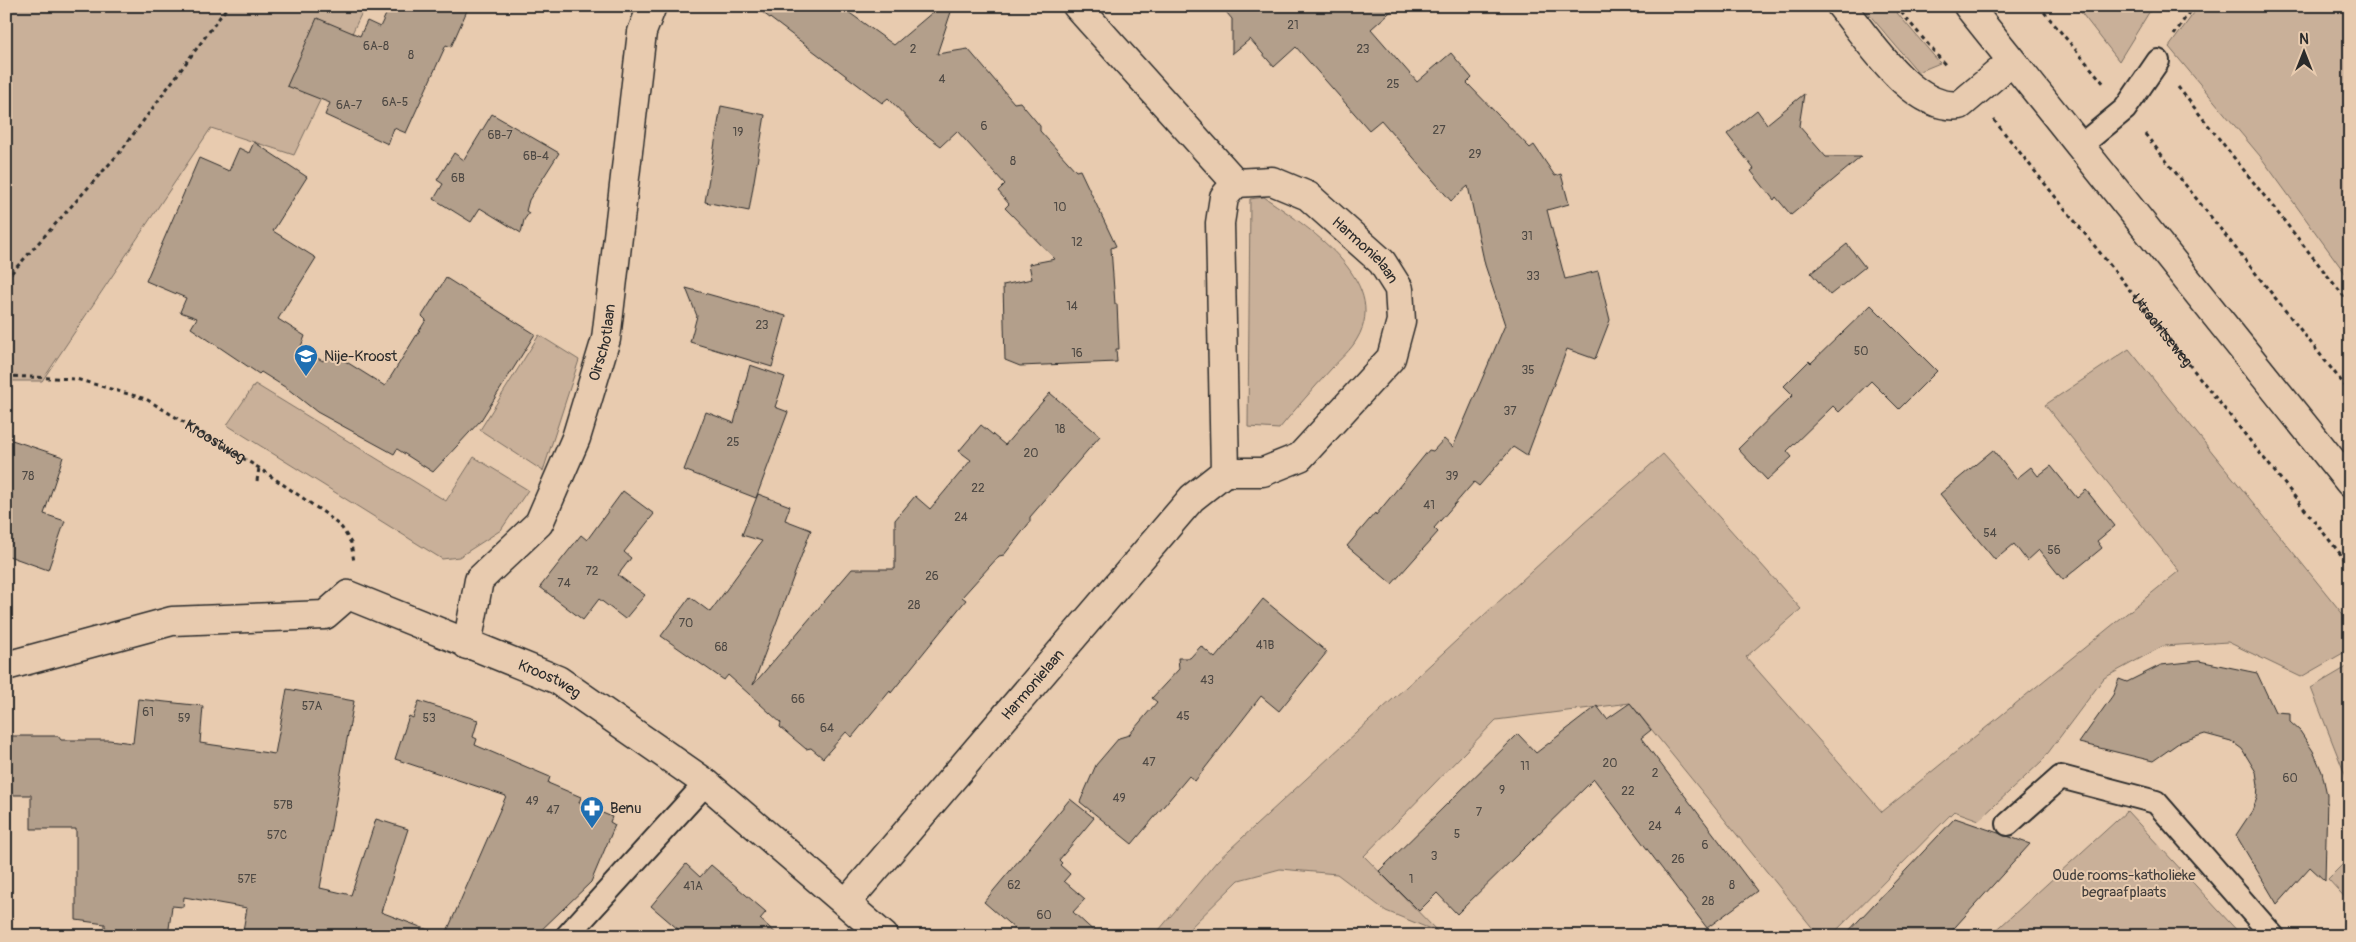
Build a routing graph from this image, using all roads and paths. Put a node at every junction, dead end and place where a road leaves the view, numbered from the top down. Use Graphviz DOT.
graph roads {
  1 [pos="228,6"];
  2 [pos="652,6"];
  3 [pos="1077,6"];
  4 [pos="1841,6"];
  5 [pos="1896,6"];
  6 [pos="1968,6"];
  7 [pos="2039,6"];
  8 [pos="2158,61"];
  9 [pos="2011,62"];
  10 [pos="1972,96"];
  11 [pos="2125,109"];
  12 [pos="2079,147"];
  13 [pos="1236,183"];
  14 [pos="6,279"];
  15 [pos="2350,304"];
  16 [pos="6,376"];
  17 [pos="2350,392"];
  18 [pos="259,468"];
  19 [pos="1225,472"];
  20 [pos="257,481"];
  21 [pos="2350,484"];
  22 [pos="2350,566"];
  23 [pos="348,595"];
  24 [pos="467,645"];
  25 [pos="6,666"];
  26 [pos="706,783"];
  27 [pos="2008,824"];
  28 [pos="847,902"];
  29 [pos="873,932"];
  30 [pos="567,936"];
  31 [pos="2274,936"];
  1 -- 14 [label="path"];
  2 -- 24 [label="street, Oirschotlaan"];
  3 -- 13 [label="street"];
  4 -- 10 [label="street"];
  5 -- 10 [label="path, Utrechtseweg"];
  6 -- 9 [label="street"];
  7 -- 11 [label="path"];
  8 -- 11 [label="lane"];
  8 -- 15 [label="path"];
  9 -- 10 [label="street"];
  9 -- 12 [label="street"];
  10 -- 22 [label="path, Utrechtseweg"];
  11 -- 12 [label="lane"];
  11 -- 17 [label="path"];
  12 -- 21 [label="street"];
  13 -- 19 [label="street"];
  13 -- 19 [label="street, Harmonielaan"];
  16 -- 18 [label="path, Kroostweg"];
  18 -- 20 [label="path"];
  18 -- 23 [label="path, Kroostweg"];
  19 -- 28 [label="street, Harmonielaan"];
  23 -- 24 [label="street, Kroostweg"];
  23 -- 25 [label="street"];
  24 -- 26 [label="street, Kroostweg"];
  26 -- 28 [label="street, Kroostweg"];
  26 -- 30 [label="lane"];
  27 -- 31 [label="lane"];
  28 -- 29 [label="street, Kroostweg"];
}
